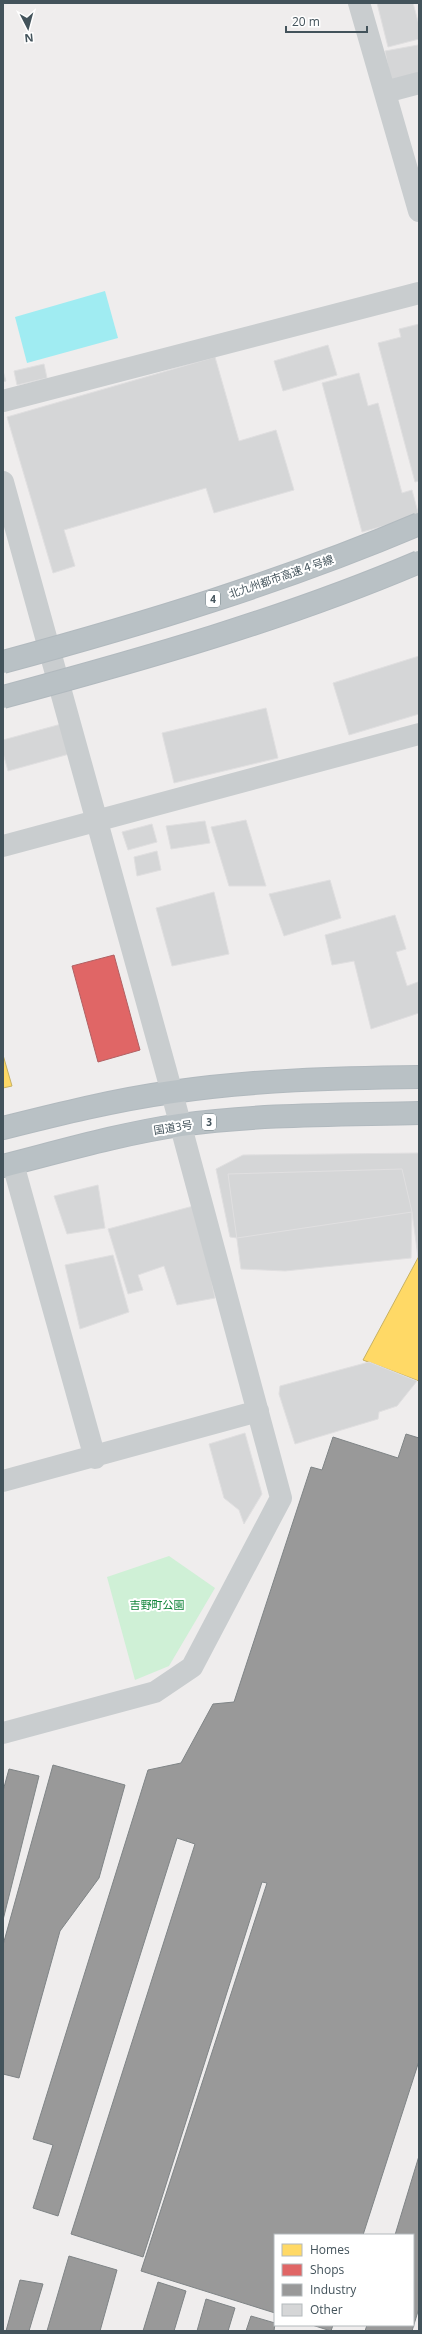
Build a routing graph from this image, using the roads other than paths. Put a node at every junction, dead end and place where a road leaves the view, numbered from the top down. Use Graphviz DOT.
graph roads {
  1 [pos="360,3"];
  2 [pos="419,83"];
  3 [pos="385,92"];
  4 [pos="419,211"];
  5 [pos="419,293"];
  6 [pos="3,401"];
  7 [pos="3,482"];
  8 [pos="419,524"];
  9 [pos="419,562"];
  10 [pos="3,662"];
  11 [pos="3,697"];
  12 [pos="419,734"];
  13 [pos="97,820"];
  14 [pos="3,846"];
  15 [pos="419,1077"];
  16 [pos="172,1092"];
  17 [pos="419,1113"];
  18 [pos="180,1125"];
  19 [pos="3,1128"];
  20 [pos="8,1165"];
  21 [pos="258,1411"];
  22 [pos="95,1458"];
  23 [pos="3,1481"];
  24 [pos="3,1733"];
  1 -- 3 [label="street"];
  2 -- 3 [label="street"];
  3 -- 4 [label="street"];
  5 -- 6 [label="street"];
  7 -- 13 [label="street"];
  8 -- 10 [label="highway, 北九州都市高速４号線 / 4, bridge"];
  9 -- 11 [label="highway, bridge"];
  12 -- 13 [label="street"];
  13 -- 14 [label="street"];
  13 -- 16 [label="street"];
  15 -- 16 [label="highway"];
  16 -- 18 [label="street"];
  16 -- 19 [label="highway"];
  17 -- 18 [label="highway, 国道3号 / 3"];
  18 -- 20 [label="highway, 国道3号 / 3"];
  18 -- 21 [label="street"];
  20 -- 22 [label="street"];
  21 -- 22 [label="street"];
  21 -- 24 [label="street"];
  22 -- 23 [label="street"];
}
